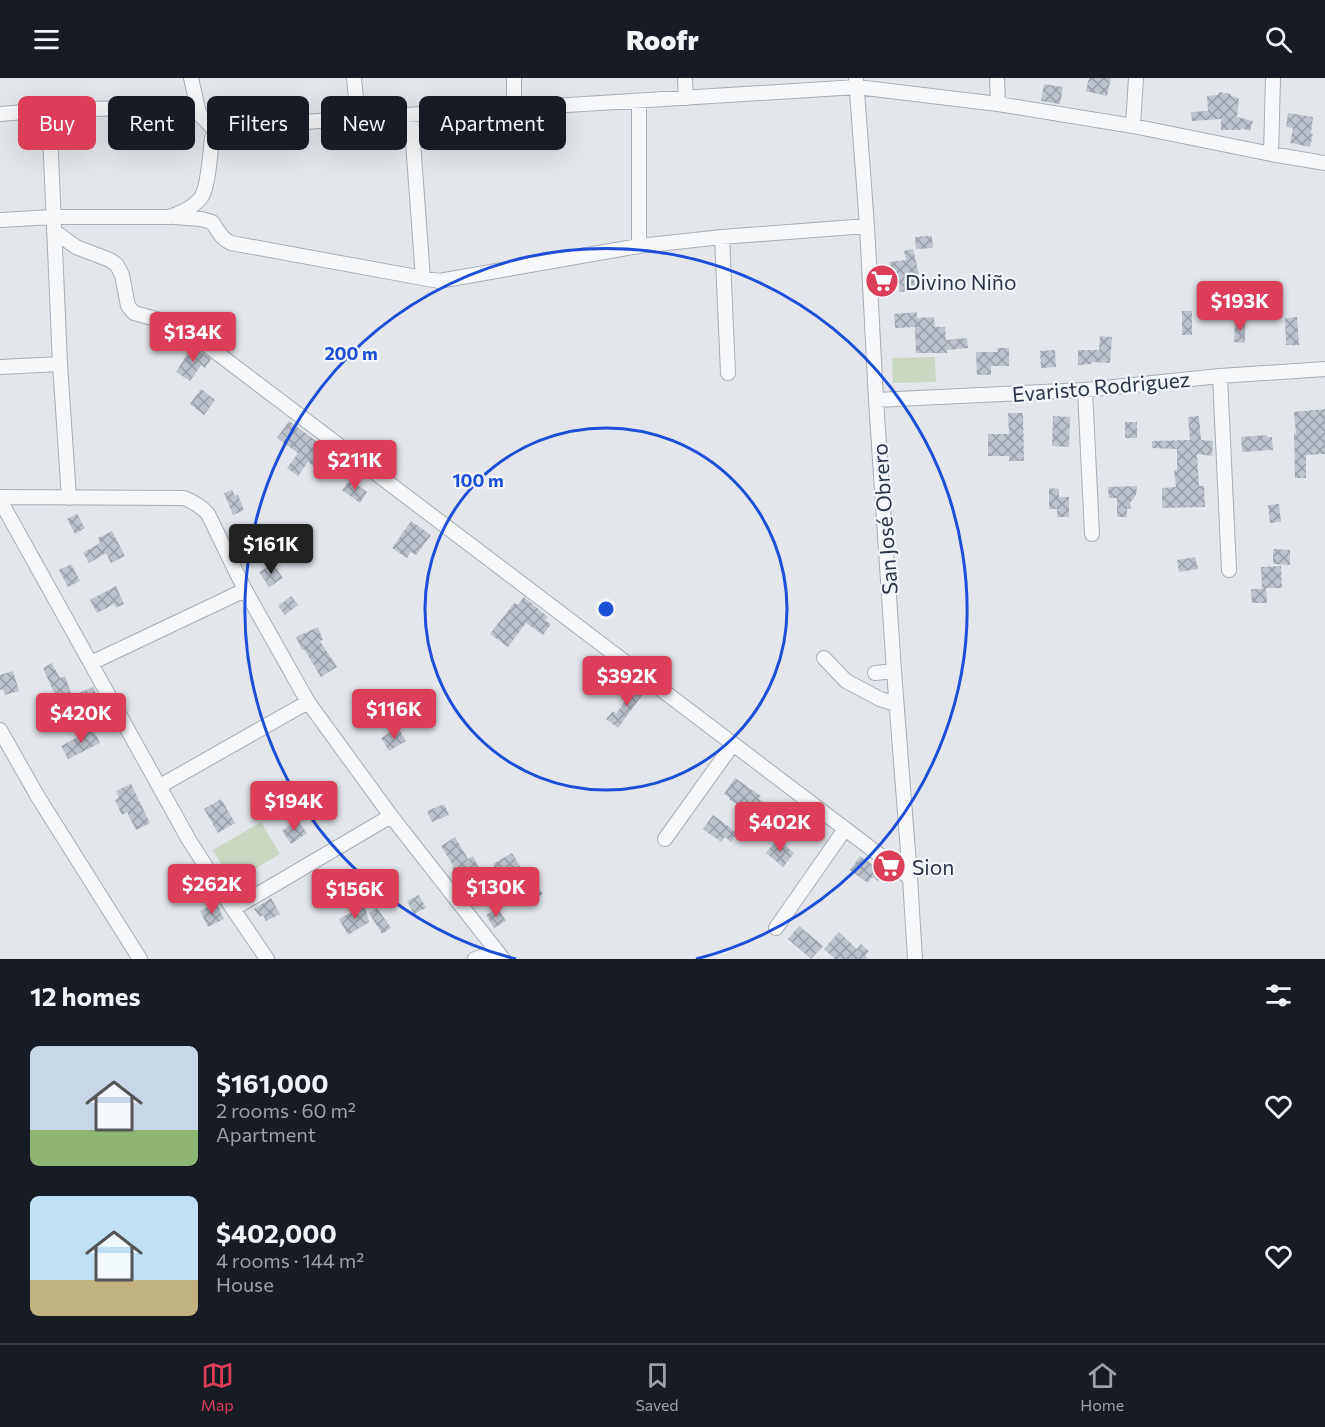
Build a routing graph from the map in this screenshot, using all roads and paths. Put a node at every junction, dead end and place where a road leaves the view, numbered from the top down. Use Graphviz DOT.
graph roads {
  1 [pos="192,78"];
  2 [pos="354,78"];
  3 [pos="514,78"];
  4 [pos="685,78"];
  5 [pos="997,78"];
  6 [pos="1136,78"];
  7 [pos="1273,78"];
  8 [pos="856,82"];
  9 [pos="356,96"];
  10 [pos="514,96"];
  11 [pos="686,98"];
  12 [pos="639,101"];
  13 [pos="998,104"];
  14 [pos="566,105"];
  15 [pos="96,109"];
  16 [pos="18,113"];
  17 [pos="199,113"];
  18 [pos="0,114"];
  19 [pos="419,114"];
  20 [pos="407,115"];
  21 [pos="411,115"];
  22 [pos="207,122"];
  23 [pos="1133,126"];
  24 [pos="51,150"];
  25 [pos="210,150"];
  26 [pos="1271,154"];
  27 [pos="1325,163"];
  28 [pos="169,217"];
  29 [pos="0,220"];
  30 [pos="54,224"];
  31 [pos="867,226"];
  32 [pos="722,237"];
  33 [pos="639,246"];
  34 [pos="423,278"];
  35 [pos="60,364"];
  36 [pos="0,367"];
  37 [pos="1325,369"];
  38 [pos="728,373"];
  39 [pos="1220,376"];
  40 [pos="1085,390"];
  41 [pos="876,400"];
  42 [pos="69,498"];
  43 [pos="0,499"];
  44 [pos="1092,534"];
  45 [pos="1229,570"];
  46 [pos="245,590"];
  47 [pos="824,658"];
  48 [pos="90,663"];
  49 [pos="894,671"];
  50 [pos="875,673"];
  51 [pos="308,702"];
  52 [pos="896,704"];
  53 [pos="0,730"];
  54 [pos="733,744"];
  55 [pos="160,786"];
  56 [pos="391,816"];
  57 [pos="845,828"];
  58 [pos="665,839"];
  59 [pos="910,878"];
  60 [pos="232,909"];
  61 [pos="776,928"];
  62 [pos="500,955"];
  63 [pos="140,959"];
  64 [pos="267,959"];
  65 [pos="475,959"];
  66 [pos="915,959"];
  1 -- 17 [label="street"];
  2 -- 9 [label="street"];
  3 -- 10 [label="street"];
  4 -- 11 [label="street"];
  5 -- 13 [label="street"];
  6 -- 23 [label="street"];
  7 -- 26 [label="street"];
  8 -- 11 [label="street"];
  8 -- 13 [label="street"];
  8 -- 31 [label="street, San José Obrero"];
  11 -- 12 [label="street"];
  12 -- 14 [label="street"];
  12 -- 33 [label="street"];
  13 -- 23 [label="street"];
  15 -- 17 [label="street"];
  16 -- 18 [label="street"];
  17 -- 22 [label="street"];
  19 -- 21 [label="street"];
  20 -- 21 [label="street"];
  21 -- 34 [label="street"];
  23 -- 26 [label="street"];
  24 -- 30 [label="street"];
  25 -- 28 [label="street"];
  26 -- 27 [label="street"];
  28 -- 30 [label="street"];
  28 -- 34 [label="street"];
  29 -- 30 [label="street"];
  30 -- 35 [label="street"];
  30 -- 54 [label="street"];
  31 -- 32 [label="street"];
  31 -- 41 [label="street, San José Obrero"];
  32 -- 33 [label="street"];
  32 -- 38 [label="street"];
  33 -- 34 [label="street"];
  35 -- 36 [label="street"];
  35 -- 42 [label="street"];
  37 -- 39 [label="street, Evaristo Rodriguez"];
  39 -- 40 [label="street, Evaristo Rodriguez"];
  39 -- 45 [label="street"];
  40 -- 41 [label="street, Evaristo Rodriguez"];
  40 -- 44 [label="street"];
  41 -- 49 [label="street, San José Obrero"];
  42 -- 43 [label="street"];
  42 -- 46 [label="street"];
  43 -- 48 [label="street"];
  46 -- 48 [label="street"];
  46 -- 51 [label="street"];
  47 -- 52 [label="street"];
  48 -- 55 [label="street"];
  49 -- 50 [label="street"];
  49 -- 52 [label="street, San José Obrero"];
  51 -- 55 [label="street"];
  51 -- 56 [label="street"];
  52 -- 59 [label="street, San José Obrero"];
  53 -- 63 [label="street"];
  54 -- 57 [label="street"];
  54 -- 58 [label="street"];
  55 -- 60 [label="street"];
  56 -- 60 [label="street"];
  56 -- 62 [label="street"];
  57 -- 59 [label="street"];
  57 -- 61 [label="street"];
  59 -- 66 [label="street, San José Obrero"];
  60 -- 64 [label="street"];
  62 -- 65 [label="street"];
}
